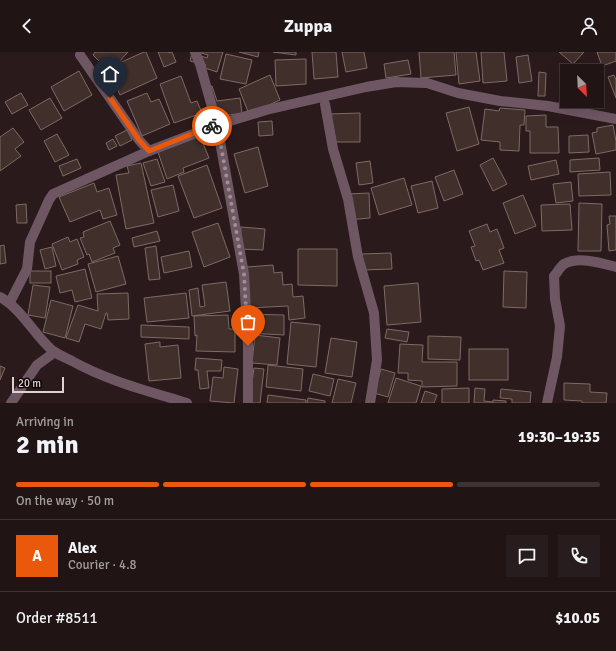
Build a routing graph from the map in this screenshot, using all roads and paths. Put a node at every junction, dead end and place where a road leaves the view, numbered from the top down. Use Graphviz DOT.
graph roads {
  1 [pos="195,52"];
  2 [pos="80,55"];
  3 [pos="325,104"];
  4 [pos="616,119"];
  5 [pos="217,124"];
  6 [pos="149,151"];
  7 [pos="616,267"];
  8 [pos="0,297"];
  9 [pos="10,302"];
  10 [pos="55,352"];
  11 [pos="12,403"];
  12 [pos="187,403"];
  13 [pos="248,403"];
  14 [pos="370,403"];
  15 [pos="547,403"];
  1 -- 5 [label="street"];
  2 -- 6 [label="street"];
  3 -- 14 [label="street"];
  4 -- 5 [label="street"];
  5 -- 6 [label="street"];
  5 -- 13 [label="street"];
  6 -- 9 [label="street"];
  7 -- 15 [label="street"];
  8 -- 9 [label="street"];
  9 -- 10 [label="street"];
  10 -- 11 [label="street"];
  10 -- 12 [label="street"];
}
